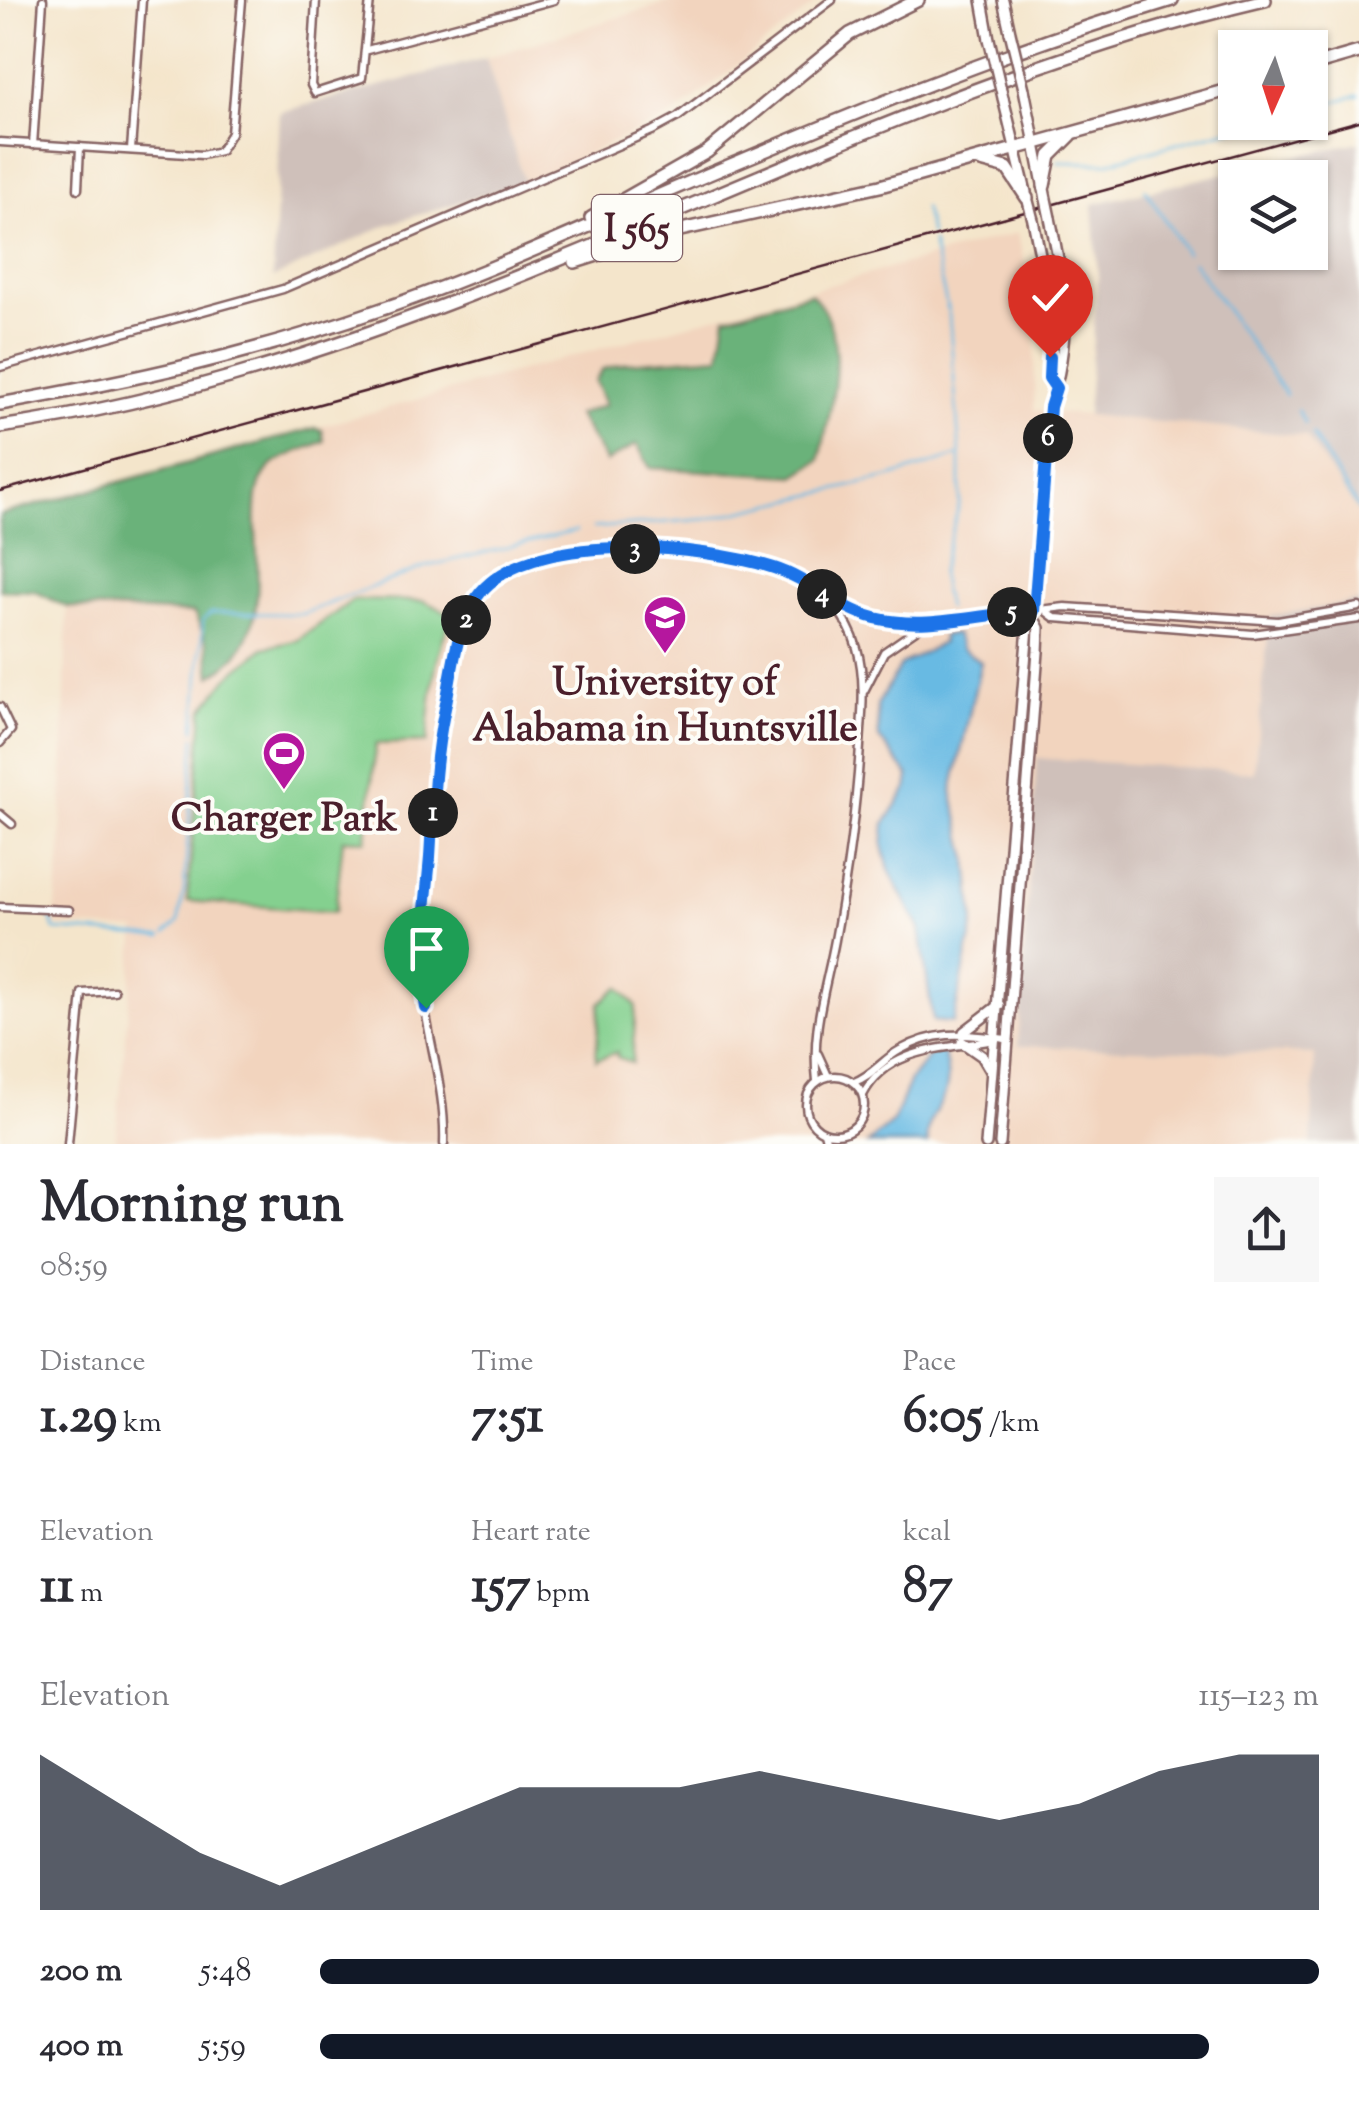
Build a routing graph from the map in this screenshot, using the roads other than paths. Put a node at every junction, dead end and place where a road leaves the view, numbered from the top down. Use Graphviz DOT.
graph roads {
  1 [pos="43,0"];
  2 [pos="142,0"];
  3 [pos="242,0"];
  4 [pos="316,0"];
  5 [pos="370,0"];
  6 [pos="554,0"];
  7 [pos="832,0"];
  8 [pos="918,0"];
  9 [pos="982,0"];
  10 [pos="1004,0"];
  11 [pos="1172,0"];
  12 [pos="1265,0"];
  13 [pos="366,50"];
  14 [pos="1359,52"];
  15 [pos="1330,60"];
  16 [pos="1359,62"];
  17 [pos="1218,93"];
  18 [pos="1075,132"];
  19 [pos="1036,141"];
  20 [pos="0,142"];
  21 [pos="33,144"];
  22 [pos="80,147"];
  23 [pos="1015,148"];
  24 [pos="131,150"];
  25 [pos="962,163"];
  26 [pos="78,189"];
  27 [pos="1045,192"];
  28 [pos="1027,200"];
  29 [pos="552,241"];
  30 [pos="528,275"];
  31 [pos="0,367"];
  32 [pos="1056,388"];
  33 [pos="0,402"];
  34 [pos="0,427"];
  35 [pos="830,600"];
  36 [pos="1359,606"];
  37 [pos="1048,612"];
  38 [pos="1033,614"];
  39 [pos="1359,619"];
  40 [pos="928,623"];
  41 [pos="863,692"];
  42 [pos="0,706"];
  43 [pos="0,744"];
  44 [pos="0,814"];
  45 [pos="12,824"];
  46 [pos="0,907"];
  47 [pos="69,910"];
  48 [pos="114,991"];
  49 [pos="999,1005"];
  50 [pos="963,1037"];
  51 [pos="996,1038"];
  52 [pos="1008,1039"];
  53 [pos="816,1048"];
  54 [pos="993,1074"];
  55 [pos="828,1076"];
  56 [pos="818,1081"];
  57 [pos="854,1082"];
  58 [pos="863,1094"];
  59 [pos="824,1132"];
  60 [pos="837,1134"];
  61 [pos="68,1144"];
  62 [pos="444,1144"];
  63 [pos="830,1144"];
  64 [pos="986,1144"];
  65 [pos="1000,1144"];
  1 -- 21 [label="street"];
  2 -- 24 [label="street"];
  3 -- 24 [label="street"];
  4 -- 13 [label="street"];
  5 -- 13 [label="street"];
  6 -- 13 [label="street"];
  7 -- 31 [label="street"];
  8 -- 29 [label="highway"];
  9 -- 23 [label="main road, bridge"];
  10 -- 19 [label="main road, bridge"];
  11 -- 29 [label="highway, I 565"];
  12 -- 30 [label="highway, I 565"];
  14 -- 15 [label="highway"];
  15 -- 16 [label="highway"];
  17 -- 18 [label="highway"];
  18 -- 19 [label="highway"];
  18 -- 27 [label="highway"];
  19 -- 23 [label="highway"];
  19 -- 27 [label="main road"];
  20 -- 21 [label="street"];
  21 -- 22 [label="street"];
  22 -- 24 [label="street"];
  22 -- 26 [label="street"];
  23 -- 25 [label="highway"];
  23 -- 28 [label="main road"];
  25 -- 28 [label="highway"];
  25 -- 30 [label="highway"];
  27 -- 32 [label="main road, bridge"];
  28 -- 32 [label="main road, bridge"];
  29 -- 33 [label="highway, I 565"];
  30 -- 34 [label="highway, I 565"];
  32 -- 38 [label="main road"];
  35 -- 40 [label="street"];
  35 -- 41 [label="street"];
  35 -- 62 [label="street"];
  36 -- 37 [label="street"];
  37 -- 38 [label="street"];
  37 -- 39 [label="street"];
  38 -- 40 [label="street"];
  38 -- 49 [label="main road"];
  38 -- 52 [label="main road"];
  40 -- 41 [label="street"];
  41 -- 53 [label="street"];
  42 -- 43 [label="street"];
  44 -- 45 [label="street"];
  46 -- 47 [label="street"];
  48 -- 61 [label="street"];
  49 -- 50 [label="main road"];
  49 -- 51 [label="main road"];
  50 -- 51 [label="street"];
  50 -- 54 [label="main road"];
  50 -- 57 [label="street"];
  50 -- 58 [label="street"];
  51 -- 52 [label="street"];
  51 -- 54 [label="main road"];
  52 -- 65 [label="main road"];
  53 -- 55 [label="street"];
  53 -- 56 [label="street"];
  54 -- 64 [label="main road"];
  55 -- 56 [label="street"];
  55 -- 57 [label="street"];
  56 -- 59 [label="street"];
  57 -- 58 [label="street"];
  58 -- 60 [label="street"];
  59 -- 60 [label="street"];
  59 -- 63 [label="street"];
  60 -- 63 [label="street"];
}
